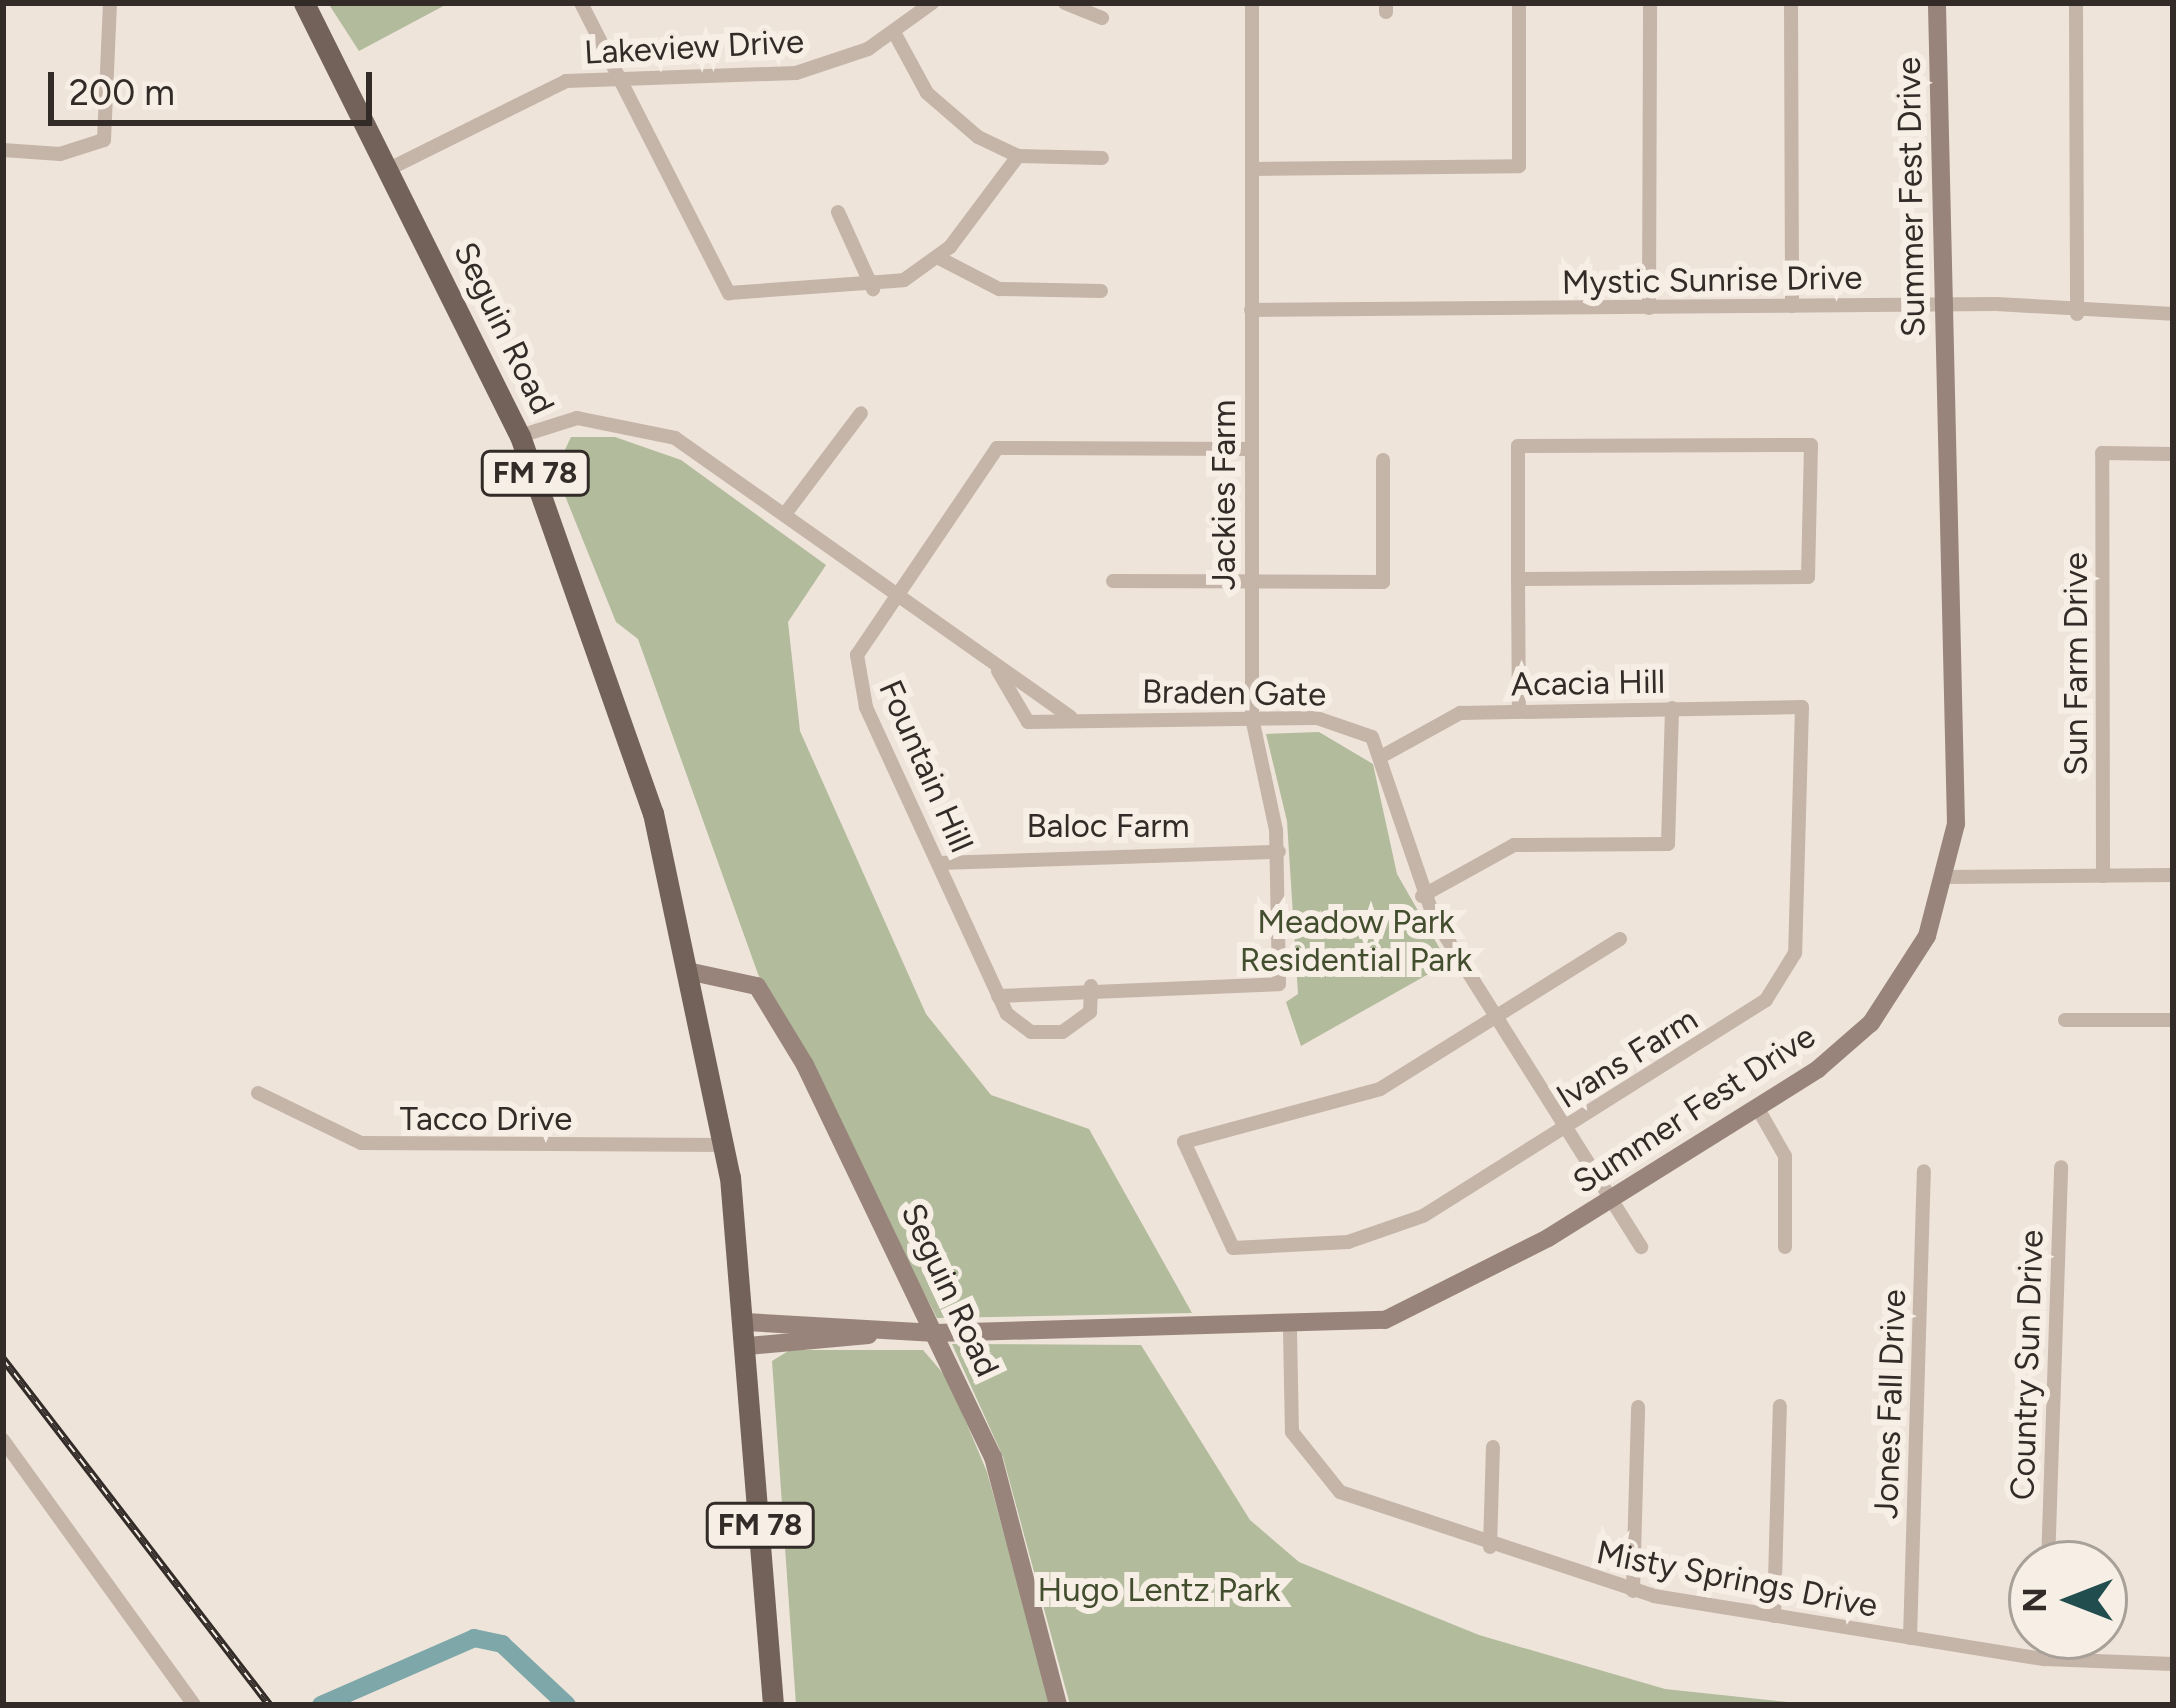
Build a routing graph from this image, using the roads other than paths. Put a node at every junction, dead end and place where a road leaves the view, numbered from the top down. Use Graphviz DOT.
graph roads {
  1 [pos="110,3"];
  2 [pos="304,3"];
  3 [pos="581,3"];
  4 [pos="932,3"];
  5 [pos="1065,3"];
  6 [pos="1252,3"];
  7 [pos="1519,3"];
  8 [pos="1650,3"];
  9 [pos="1791,3"];
  10 [pos="1936,3"];
  11 [pos="2076,3"];
  12 [pos="1102,18"];
  13 [pos="895,34"];
  14 [pos="617,76"];
  15 [pos="3,150"];
  16 [pos="1018,156"];
  17 [pos="1102,158"];
  18 [pos="388,169"];
  19 [pos="1252,169"];
  20 [pos="838,212"];
  21 [pos="939,258"];
  22 [pos="873,289"];
  23 [pos="1101,291"];
  24 [pos="1940,304"];
  25 [pos="1792,306"];
  26 [pos="1649,308"];
  27 [pos="1251,310"];
  28 [pos="2077,314"];
  29 [pos="2173,314"];
  30 [pos="862,412"];
  31 [pos="520,436"];
  32 [pos="1251,449"];
  33 [pos="2173,454"];
  34 [pos="1383,460"];
  35 [pos="785,514"];
  36 [pos="1518,579"];
  37 [pos="1113,581"];
  38 [pos="1251,581"];
  39 [pos="894,593"];
  40 [pos="998,671"];
  41 [pos="1802,707"];
  42 [pos="1672,709"];
  43 [pos="1519,710"];
  44 [pos="1070,717"];
  45 [pos="1252,718"];
  46 [pos="1386,754"];
  47 [pos="1279,852"];
  48 [pos="939,862"];
  49 [pos="2173,875"];
  50 [pos="2103,876"];
  51 [pos="1947,877"];
  52 [pos="1422,896"];
  53 [pos="1620,939"];
  54 [pos="692,972"];
  55 [pos="1091,986"];
  56 [pos="998,996"];
  57 [pos="1496,1018"];
  58 [pos="2065,1020"];
  59 [pos="2173,1020"];
  60 [pos="259,1094"];
  61 [pos="1756,1107"];
  62 [pos="1565,1128"];
  63 [pos="725,1145"];
  64 [pos="2060,1167"];
  65 [pos="1924,1171"];
  66 [pos="1610,1199"];
  67 [pos="1641,1247"];
  68 [pos="1785,1247"];
  69 [pos="1290,1330"];
  70 [pos="935,1333"];
  71 [pos="747,1334"];
  72 [pos="1780,1406"];
  73 [pos="1638,1407"];
  74 [pos="3,1440"];
  75 [pos="1493,1448"];
  76 [pos="2049,1540"];
  77 [pos="1490,1547"];
  78 [pos="1633,1591"];
  79 [pos="1774,1616"];
  80 [pos="1910,1638"];
  81 [pos="2008,1653"];
  82 [pos="2088,1660"];
  83 [pos="2173,1664"];
  84 [pos="194,1705"];
  85 [pos="773,1705"];
  86 [pos="1058,1705"];
  1 -- 15 [label="street"];
  2 -- 18 [label="main road, Seguin Road / FM 78"];
  3 -- 14 [label="street"];
  4 -- 13 [label="street, Lakeview Drive"];
  5 -- 12 [label="street"];
  6 -- 19 [label="street, Jackies Farm"];
  7 -- 19 [label="street"];
  8 -- 26 [label="street"];
  9 -- 25 [label="street"];
  10 -- 24 [label="street, Summer Fest Drive"];
  11 -- 28 [label="street"];
  13 -- 14 [label="street, Lakeview Drive"];
  13 -- 16 [label="street"];
  14 -- 18 [label="street, Lakeview Drive"];
  14 -- 22 [label="street"];
  16 -- 17 [label="street"];
  16 -- 21 [label="street"];
  18 -- 31 [label="main road, Seguin Road / FM 78"];
  19 -- 27 [label="street, Jackies Farm"];
  20 -- 22 [label="street"];
  21 -- 22 [label="street"];
  21 -- 23 [label="street"];
  24 -- 25 [label="street, Mystic Sunrise Drive"];
  24 -- 28 [label="street, Mystic Sunrise Drive"];
  24 -- 51 [label="street, Summer Fest Drive"];
  25 -- 26 [label="street, Mystic Sunrise Drive"];
  26 -- 27 [label="street, Mystic Sunrise Drive"];
  27 -- 32 [label="street, Jackies Farm"];
  28 -- 29 [label="street, Mystic Sunrise Drive"];
  30 -- 35 [label="street"];
  31 -- 35 [label="street, Braden Gate"];
  31 -- 54 [label="main road, Seguin Road / FM 78"];
  32 -- 38 [label="street, Jackies Farm"];
  32 -- 39 [label="street, Fountain Hill"];
  33 -- 50 [label="street, Sun Farm Drive"];
  34 -- 38 [label="street"];
  35 -- 39 [label="street, Braden Gate"];
  36 -- 36 [label="street"];
  36 -- 43 [label="street"];
  37 -- 38 [label="street"];
  38 -- 45 [label="street, Jackies Farm"];
  39 -- 40 [label="street, Braden Gate"];
  39 -- 48 [label="street, Fountain Hill"];
  40 -- 44 [label="street, Braden Gate"];
  40 -- 44 [label="street, Braden Gate"];
  41 -- 42 [label="street, Acacia Hill"];
  41 -- 62 [label="street, Ivans Farm"];
  42 -- 43 [label="street, Acacia Hill"];
  42 -- 52 [label="street"];
  43 -- 46 [label="street, Acacia Hill"];
  44 -- 45 [label="street, Braden Gate"];
  45 -- 46 [label="street, Braden Gate"];
  45 -- 47 [label="street, Jackies Farm"];
  46 -- 52 [label="street"];
  47 -- 48 [label="street, Baloc Farm"];
  47 -- 55 [label="street, Jackies Farm"];
  48 -- 56 [label="street, Fountain Hill"];
  49 -- 50 [label="street"];
  50 -- 51 [label="street"];
  51 -- 61 [label="street, Summer Fest Drive"];
  52 -- 57 [label="street"];
  53 -- 57 [label="street"];
  54 -- 63 [label="main road, Seguin Road / FM 78"];
  54 -- 70 [label="street, Seguin Road"];
  55 -- 56 [label="street"];
  55 -- 56 [label="street, Fountain Hill"];
  57 -- 62 [label="street"];
  57 -- 62 [label="street, Ivans Farm"];
  58 -- 59 [label="street"];
  60 -- 63 [label="street, Tacco Drive"];
  61 -- 66 [label="street, Summer Fest Drive"];
  61 -- 68 [label="street"];
  62 -- 66 [label="street"];
  63 -- 71 [label="main road, Seguin Road / FM 78"];
  64 -- 76 [label="street, Country Sun Drive"];
  65 -- 80 [label="street, Jones Fall Drive"];
  66 -- 67 [label="street"];
  66 -- 69 [label="street, Summer Fest Drive"];
  69 -- 70 [label="street, Summer Fest Drive"];
  69 -- 77 [label="street, Misty Springs Drive"];
  70 -- 71 [label="street, Summer Fest Drive"];
  70 -- 86 [label="street, Seguin Road"];
  71 -- 85 [label="main road, Seguin Road / FM 78"];
  72 -- 79 [label="street"];
  73 -- 78 [label="street"];
  74 -- 84 [label="street"];
  75 -- 77 [label="street"];
  77 -- 78 [label="street, Misty Springs Drive"];
  78 -- 79 [label="street, Misty Springs Drive"];
  79 -- 80 [label="street, Misty Springs Drive"];
  80 -- 81 [label="street, Misty Springs Drive"];
  82 -- 83 [label="street, Misty Springs Drive"];
}
